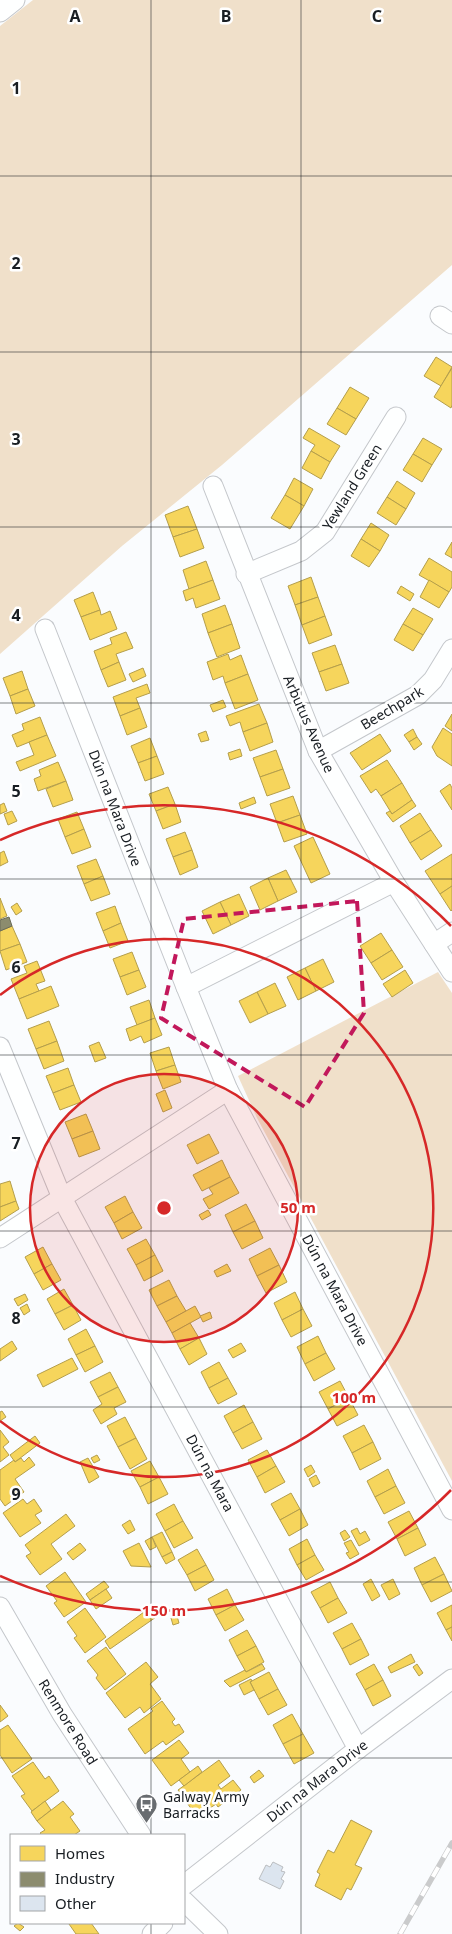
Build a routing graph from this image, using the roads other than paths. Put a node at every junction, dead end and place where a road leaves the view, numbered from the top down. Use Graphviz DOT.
graph roads {
  1 [pos="15,0"];
  2 [pos="0,12"];
  3 [pos="396,417"];
  4 [pos="213,486"];
  5 [pos="246,574"];
  6 [pos="45,629"];
  7 [pos="452,649"];
  8 [pos="318,751"];
  9 [pos="394,882"];
  10 [pos="452,932"];
  11 [pos="434,944"];
  12 [pos="452,972"];
  13 [pos="186,987"];
  14 [pos="0,1047"];
  15 [pos="228,1090"];
  16 [pos="62,1198"];
  17 [pos="0,1238"];
  18 [pos="452,1510"];
  19 [pos="0,1607"];
  20 [pos="452,1679"];
  21 [pos="358,1749"];
  22 [pos="140,1834"];
  23 [pos="185,1897"];
  24 [pos="185,1899"];
  25 [pos="162,1924"];
  26 [pos="152,1934"];
  27 [pos="218,1934"];
  1 -- 2 [label="street"];
  3 -- 5 [label="street, Yewland Green"];
  4 -- 5 [label="street, Arbutus Avenue"];
  5 -- 8 [label="street, Arbutus Avenue"];
  6 -- 13 [label="street, Dún na Mara Drive"];
  7 -- 8 [label="street, Beechpark"];
  8 -- 9 [label="street, Arbutus Avenue"];
  9 -- 11 [label="street, Arbutus Avenue"];
  9 -- 13 [label="street"];
  10 -- 11 [label="street"];
  11 -- 12 [label="street, Arbutus Avenue"];
  13 -- 15 [label="street, Dún na Mara Drive"];
  14 -- 16 [label="street, Dún na Mara"];
  15 -- 16 [label="street"];
  15 -- 18 [label="street, Dún na Mara Drive"];
  16 -- 17 [label="street"];
  16 -- 21 [label="street, Dún na Mara"];
  19 -- 22 [label="street, Renmore Road"];
  20 -- 21 [label="street, Dún na Mara Drive"];
  21 -- 23 [label="street, Dún na Mara Drive"];
  24 -- 27 [label="street"];
  25 -- 26 [label="street"];
}
